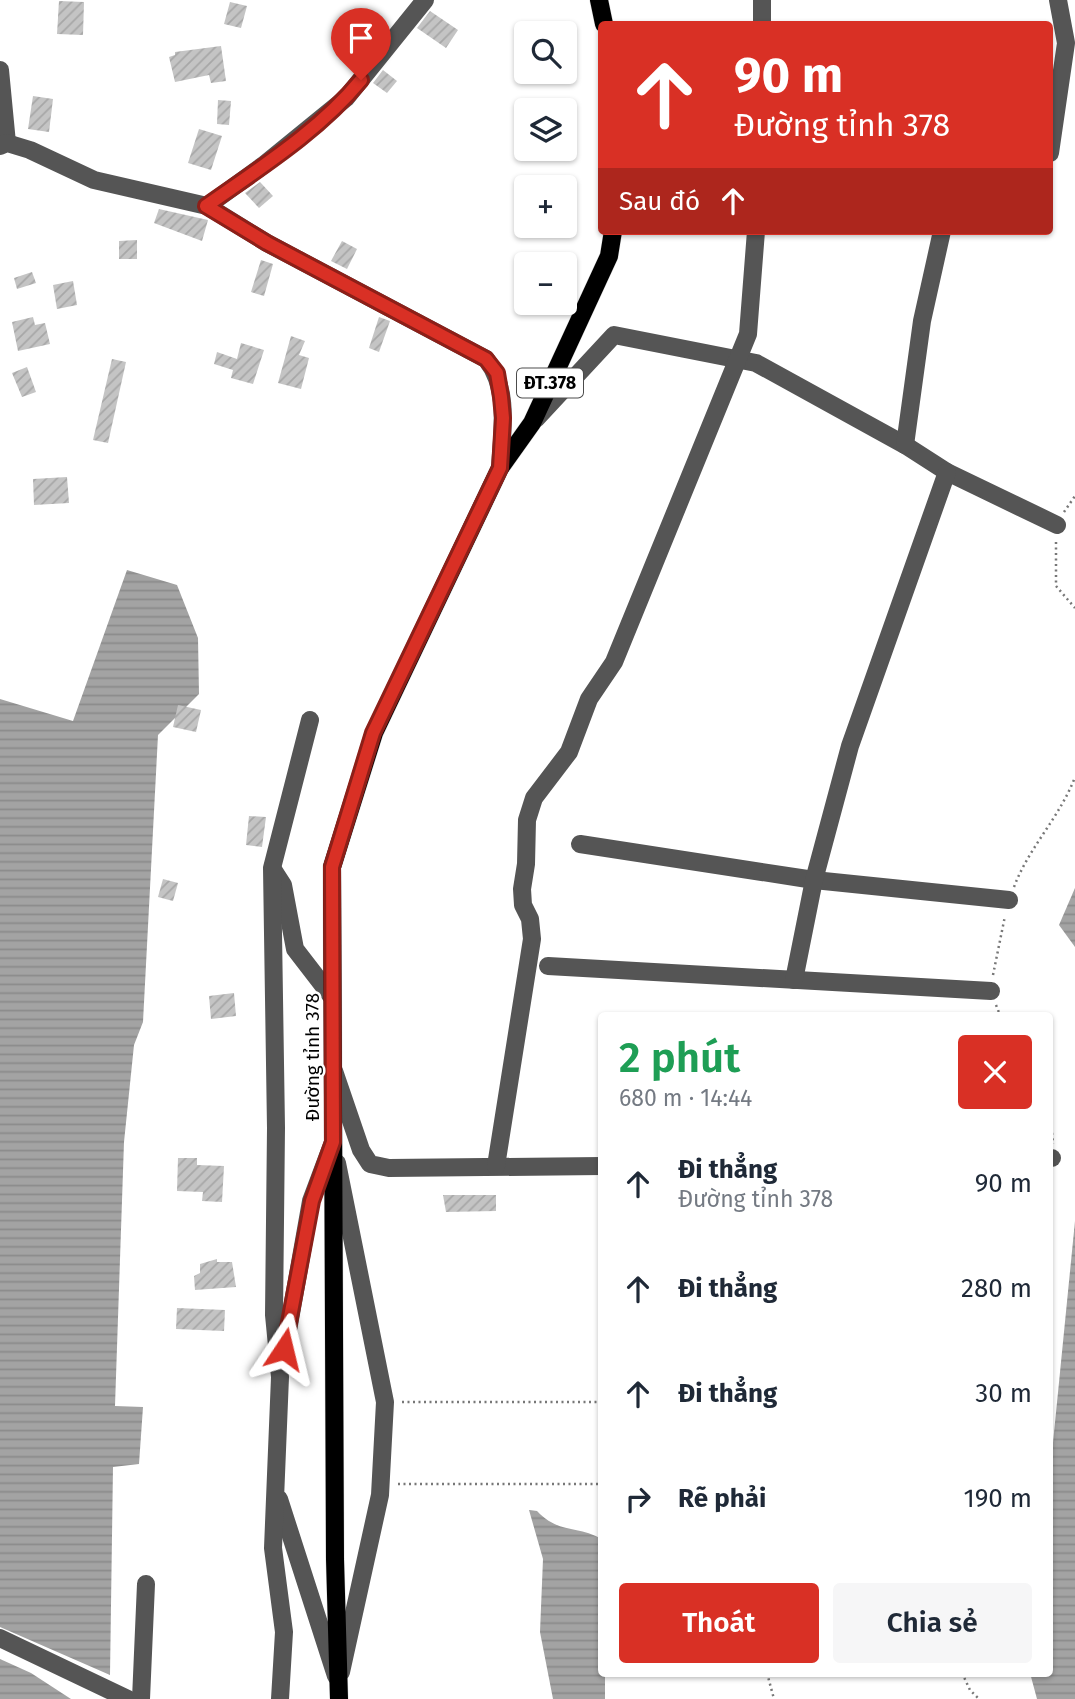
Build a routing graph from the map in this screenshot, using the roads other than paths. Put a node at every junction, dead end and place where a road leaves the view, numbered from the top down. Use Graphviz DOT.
graph roads {
  1 [pos="425,0"];
  2 [pos="599,0"];
  3 [pos="762,0"];
  4 [pos="1058,0"];
  5 [pos="603,21"];
  6 [pos="762,21"];
  7 [pos="0,70"];
  8 [pos="1053,132"];
  9 [pos="4,145"];
  10 [pos="206,206"];
  11 [pos="612,235"];
  12 [pos="756,235"];
  13 [pos="941,235"];
  14 [pos="738,360"];
  15 [pos="532,423"];
  16 [pos="905,445"];
  17 [pos="500,468"];
  18 [pos="947,472"];
  19 [pos="1057,525"];
  20 [pos="310,720"];
  21 [pos="580,844"];
  22 [pos="271,868"];
  23 [pos="814,880"];
  24 [pos="1009,900"];
  25 [pos="548,966"];
  26 [pos="794,980"];
  27 [pos="990,991"];
  28 [pos="332,997"];
  29 [pos="333,1067"];
  30 [pos="333,1142"];
  31 [pos="598,1166"];
  32 [pos="496,1167"];
  33 [pos="280,1377"];
  34 [pos="275,1486"];
  35 [pos="145,1584"];
  36 [pos="0,1638"];
  37 [pos="339,1691"];
  38 [pos="128,1699"];
  39 [pos="141,1699"];
  40 [pos="280,1699"];
  1 -- 10 [label="street"];
  2 -- 5 [label="main road"];
  3 -- 6 [label="street"];
  4 -- 8 [label="street"];
  7 -- 9 [label="street"];
  9 -- 10 [label="street"];
  10 -- 17 [label="street"];
  11 -- 15 [label="main road, ĐT.378"];
  12 -- 14 [label="street"];
  13 -- 16 [label="street"];
  14 -- 15 [label="street"];
  14 -- 16 [label="street"];
  14 -- 32 [label="street"];
  15 -- 17 [label="main road, ĐT.378"];
  16 -- 18 [label="street"];
  17 -- 28 [label="main road, Đường tỉnh 378 / ĐT.378"];
  18 -- 19 [label="street"];
  18 -- 23 [label="street"];
  20 -- 22 [label="street"];
  21 -- 23 [label="street"];
  22 -- 28 [label="street"];
  22 -- 33 [label="street"];
  23 -- 24 [label="street"];
  23 -- 26 [label="street"];
  25 -- 26 [label="street"];
  26 -- 27 [label="street"];
  28 -- 29 [label="main road, Đường tỉnh 378 / ĐT.378"];
  29 -- 30 [label="main road, Đường tỉnh 378 / ĐT.378"];
  29 -- 32 [label="street"];
  30 -- 33 [label="street"];
  30 -- 37 [label="main road, Đường tỉnh 378 / ĐT.378"];
  30 -- 37 [label="street"];
  31 -- 32 [label="street"];
  33 -- 34 [label="street"];
  34 -- 37 [label="street"];
  34 -- 40 [label="street"];
  35 -- 39 [label="street"];
  36 -- 38 [label="street"];
}
